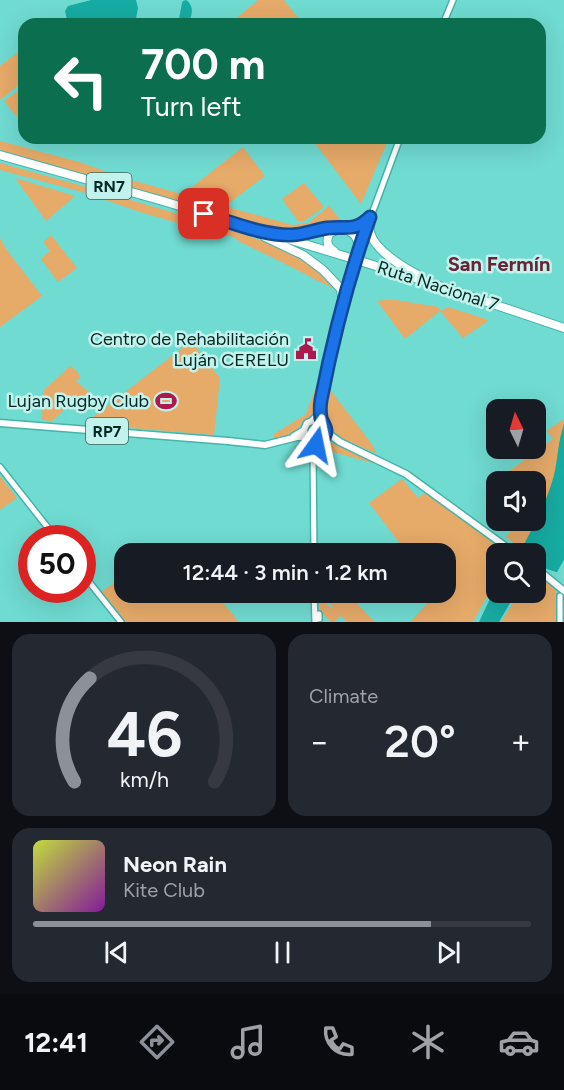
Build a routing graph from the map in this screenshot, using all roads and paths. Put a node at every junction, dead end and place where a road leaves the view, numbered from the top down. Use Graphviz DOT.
graph roads {
  1 [pos="453,0"];
  2 [pos="446,18"];
  3 [pos="398,144"];
  4 [pos="0,155"];
  5 [pos="0,160"];
  6 [pos="370,217"];
  7 [pos="258,231"];
  8 [pos="265,237"];
  9 [pos="358,252"];
  10 [pos="344,256"];
  11 [pos="443,287"];
  12 [pos="343,306"];
  13 [pos="564,328"];
  14 [pos="564,332"];
  15 [pos="320,405"];
  16 [pos="312,420"];
  17 [pos="0,423"];
  18 [pos="323,423"];
  19 [pos="304,430"];
  20 [pos="326,432"];
  21 [pos="289,439"];
  22 [pos="307,439"];
  23 [pos="320,441"];
  24 [pos="340,442"];
  25 [pos="261,445"];
  26 [pos="269,448"];
  27 [pos="313,451"];
  28 [pos="0,466"];
  29 [pos="0,472"];
  30 [pos="43,525"];
  31 [pos="44,525"];
  32 [pos="314,543"];
  33 [pos="501,543"];
  34 [pos="546,576"];
  35 [pos="560,588"];
  36 [pos="96,592"];
  37 [pos="96,595"];
  38 [pos="314,603"];
  39 [pos="318,619"];
  40 [pos="119,622"];
  41 [pos="560,622"];
  1 -- 2 [label="main road"];
  3 -- 6 [label="main road"];
  4 -- 7 [label="highway, Ruta Nacional 7 / RN7"];
  5 -- 8 [label="highway, Ruta Nacional 7 / RN7"];
  6 -- 7 [label="highway"];
  6 -- 9 [label="main road"];
  6 -- 11 [label="highway"];
  7 -- 10 [label="highway, Ruta Nacional 7 / RN7"];
  8 -- 12 [label="highway"];
  8 -- 14 [label="highway, Ruta Nacional 7 / RN7"];
  9 -- 10 [label="highway"];
  9 -- 12 [label="main road, bridge"];
  10 -- 11 [label="highway, Ruta Nacional 7 / RN7"];
  11 -- 13 [label="highway, Ruta Nacional 7 / RN7"];
  12 -- 15 [label="main road"];
  15 -- 16 [label="main road"];
  15 -- 18 [label="main road"];
  16 -- 18 [label="main road"];
  16 -- 19 [label="main road, RP7"];
  17 -- 25 [label="main road, RP7"];
  18 -- 20 [label="main road"];
  19 -- 21 [label="main road, RP7"];
  19 -- 22 [label="main road"];
  20 -- 23 [label="main road"];
  20 -- 24 [label="main road, RP7"];
  21 -- 22 [label="main road, RP7"];
  21 -- 25 [label="main road, RP7"];
  22 -- 23 [label="main road, RP7"];
  22 -- 27 [label="main road"];
  23 -- 24 [label="main road, RP7"];
  23 -- 27 [label="main road"];
  24 -- 33 [label="main road, RP7"];
  25 -- 26 [label="main road"];
  27 -- 32 [label="main road"];
  28 -- 31 [label="main road"];
  29 -- 30 [label="main road"];
  34 -- 35 [label="main road"];
  35 -- 41 [label="main road"];
  36 -- 40 [label="main road"];
  37 -- 40 [label="main road"];
  38 -- 39 [label="main road"];
}
